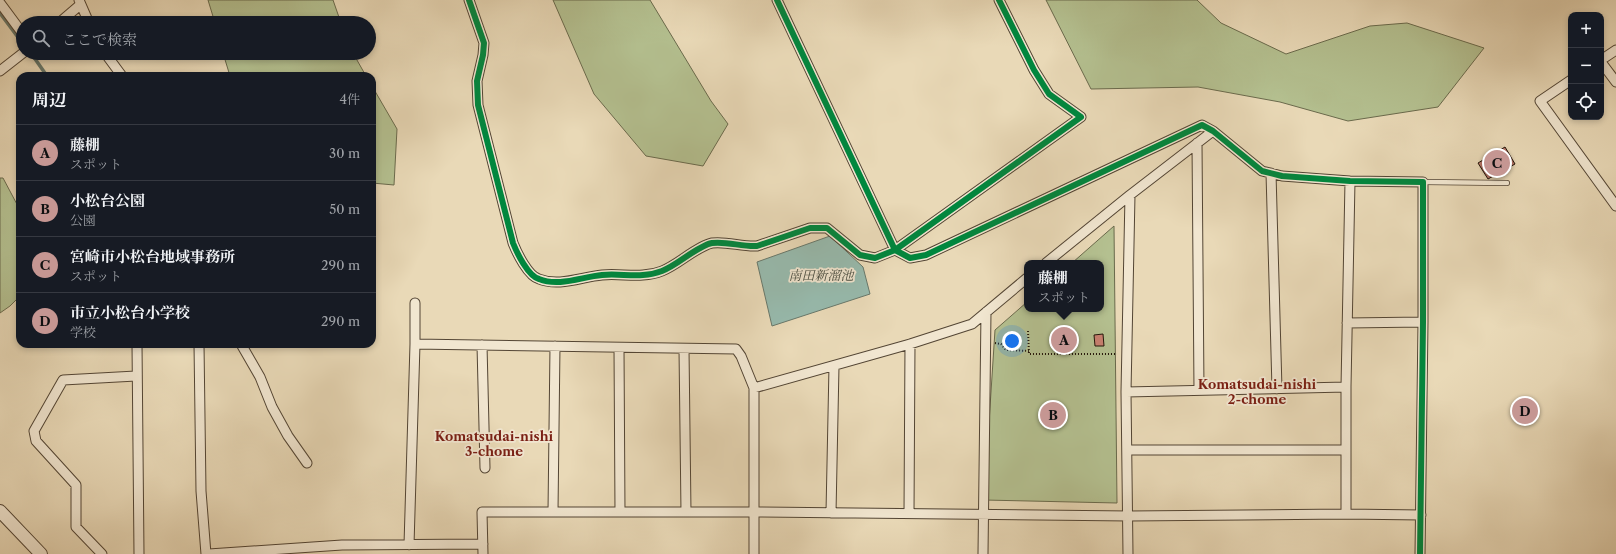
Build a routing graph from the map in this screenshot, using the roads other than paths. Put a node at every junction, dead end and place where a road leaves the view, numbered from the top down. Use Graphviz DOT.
graph roads {
  1 [pos="469,0"];
  2 [pos="777,0"];
  3 [pos="999,0"];
  4 [pos="80,2"];
  5 [pos="0,3"];
  6 [pos="66,16"];
  7 [pos="86,16"];
  8 [pos="16,25"];
  9 [pos="1616,50"];
  10 [pos="16,58"];
  11 [pos="1604,59"];
  12 [pos="110,60"];
  13 [pos="1604,65"];
  14 [pos="0,71"];
  15 [pos="119,72"];
  16 [pos="1568,82"];
  17 [pos="1616,82"];
  18 [pos="1213,131"];
  19 [pos="1197,143"];
  20 [pos="1271,173"];
  21 [pos="1350,181"];
  22 [pos="1423,182"];
  23 [pos="1507,183"];
  24 [pos="1130,195"];
  25 [pos="1616,206"];
  26 [pos="895,250"];
  27 [pos="1050,260"];
  28 [pos="1024,280"];
  29 [pos="415,303"];
  30 [pos="986,312"];
  31 [pos="1423,322"];
  32 [pos="1347,323"];
  33 [pos="415,344"];
  34 [pos="910,344"];
  35 [pos="482,345"];
  36 [pos="555,346"];
  37 [pos="137,348"];
  38 [pos="199,348"];
  39 [pos="244,348"];
  40 [pos="619,348"];
  41 [pos="684,349"];
  42 [pos="834,366"];
  43 [pos="136,376"];
  44 [pos="1346,387"];
  45 [pos="754,388"];
  46 [pos="1277,388"];
  47 [pos="1199,390"];
  48 [pos="1126,392"];
  49 [pos="1128,450"];
  50 [pos="1345,450"];
  51 [pos="307,463"];
  52 [pos="485,468"];
  53 [pos="0,511"];
  54 [pos="553,512"];
  55 [pos="620,512"];
  56 [pos="686,512"];
  57 [pos="754,512"];
  58 [pos="831,513"];
  59 [pos="909,513"];
  60 [pos="983,514"];
  61 [pos="1346,514"];
  62 [pos="1421,515"];
  63 [pos="1129,516"];
  64 [pos="483,544"];
  65 [pos="409,545"];
  66 [pos="304,551"];
  67 [pos="41,554"];
  68 [pos="102,554"];
  69 [pos="139,554"];
  70 [pos="208,554"];
  71 [pos="483,554"];
  72 [pos="754,554"];
  73 [pos="983,554"];
  74 [pos="1128,554"];
  75 [pos="1420,554"];
  1 -- 26 [label="street"];
  2 -- 26 [label="street"];
  3 -- 26 [label="street"];
  4 -- 6 [label="street"];
  4 -- 7 [label="street"];
  5 -- 8 [label="street"];
  9 -- 11 [label="street"];
  10 -- 14 [label="street"];
  12 -- 15 [label="street"];
  13 -- 17 [label="street"];
  16 -- 25 [label="street"];
  18 -- 19 [label="street"];
  18 -- 20 [label="street"];
  18 -- 26 [label="street"];
  19 -- 24 [label="street"];
  19 -- 47 [label="street"];
  20 -- 21 [label="street"];
  20 -- 46 [label="street"];
  21 -- 22 [label="street"];
  21 -- 32 [label="street"];
  22 -- 23 [label="lane"];
  22 -- 31 [label="street"];
  24 -- 27 [label="street"];
  24 -- 48 [label="street"];
  28 -- 30 [label="street"];
  29 -- 33 [label="street"];
  30 -- 34 [label="street"];
  30 -- 60 [label="street"];
  31 -- 32 [label="street"];
  31 -- 62 [label="street"];
  32 -- 44 [label="street"];
  33 -- 35 [label="street"];
  33 -- 65 [label="street"];
  34 -- 42 [label="street"];
  34 -- 59 [label="street"];
  35 -- 36 [label="street"];
  35 -- 52 [label="street"];
  36 -- 40 [label="street"];
  36 -- 54 [label="street"];
  37 -- 43 [label="street"];
  38 -- 70 [label="street"];
  39 -- 51 [label="street"];
  40 -- 41 [label="street"];
  40 -- 55 [label="street"];
  41 -- 45 [label="street"];
  41 -- 56 [label="street"];
  42 -- 45 [label="street"];
  42 -- 58 [label="street"];
  43 -- 68 [label="street"];
  43 -- 69 [label="street"];
  44 -- 46 [label="street"];
  44 -- 50 [label="street"];
  45 -- 57 [label="street"];
  46 -- 47 [label="street"];
  47 -- 48 [label="street"];
  48 -- 49 [label="street"];
  49 -- 50 [label="street"];
  49 -- 63 [label="street"];
  50 -- 61 [label="street"];
  53 -- 67 [label="street"];
  54 -- 55 [label="street"];
  54 -- 64 [label="street"];
  55 -- 56 [label="street"];
  56 -- 57 [label="street"];
  57 -- 58 [label="street"];
  57 -- 72 [label="street"];
  58 -- 59 [label="street"];
  59 -- 60 [label="street"];
  60 -- 63 [label="street"];
  60 -- 73 [label="street"];
  61 -- 62 [label="street"];
  61 -- 63 [label="street"];
  62 -- 75 [label="street"];
  63 -- 74 [label="street"];
  64 -- 65 [label="street"];
  64 -- 71 [label="street"];
  65 -- 66 [label="street"];
  66 -- 70 [label="street"];
}
